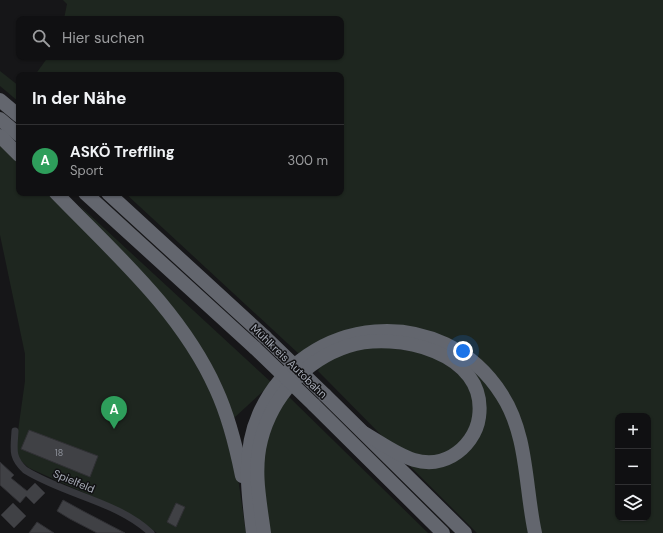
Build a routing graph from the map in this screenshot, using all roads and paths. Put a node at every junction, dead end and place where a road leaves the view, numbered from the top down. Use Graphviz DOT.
graph roads {
  1 [pos="0,100"];
  2 [pos="16,113"];
  3 [pos="0,119"];
  4 [pos="16,132"];
  5 [pos="0,136"];
  6 [pos="16,152"];
  7 [pos="59,196"];
  8 [pos="89,196"];
  9 [pos="111,196"];
  10 [pos="15,431"];
  11 [pos="364,433"];
  12 [pos="248,496"];
  13 [pos="151,533"];
  14 [pos="253,533"];
  15 [pos="264,533"];
  16 [pos="443,533"];
  17 [pos="465,533"];
  18 [pos="535,533"];
  1 -- 2 [label="highway"];
  3 -- 4 [label="highway"];
  5 -- 6 [label="highway"];
  7 -- 12 [label="highway"];
  8 -- 16 [label="highway, Mühlkreis Autobahn, bridge"];
  9 -- 11 [label="highway, Mühlkreis Autobahn, bridge"];
  10 -- 13 [label="street, Spielfeld"];
  11 -- 15 [label="highway"];
  11 -- 17 [label="highway, Mühlkreis Autobahn"];
  12 -- 14 [label="highway"];
  12 -- 18 [label="highway"];
}
